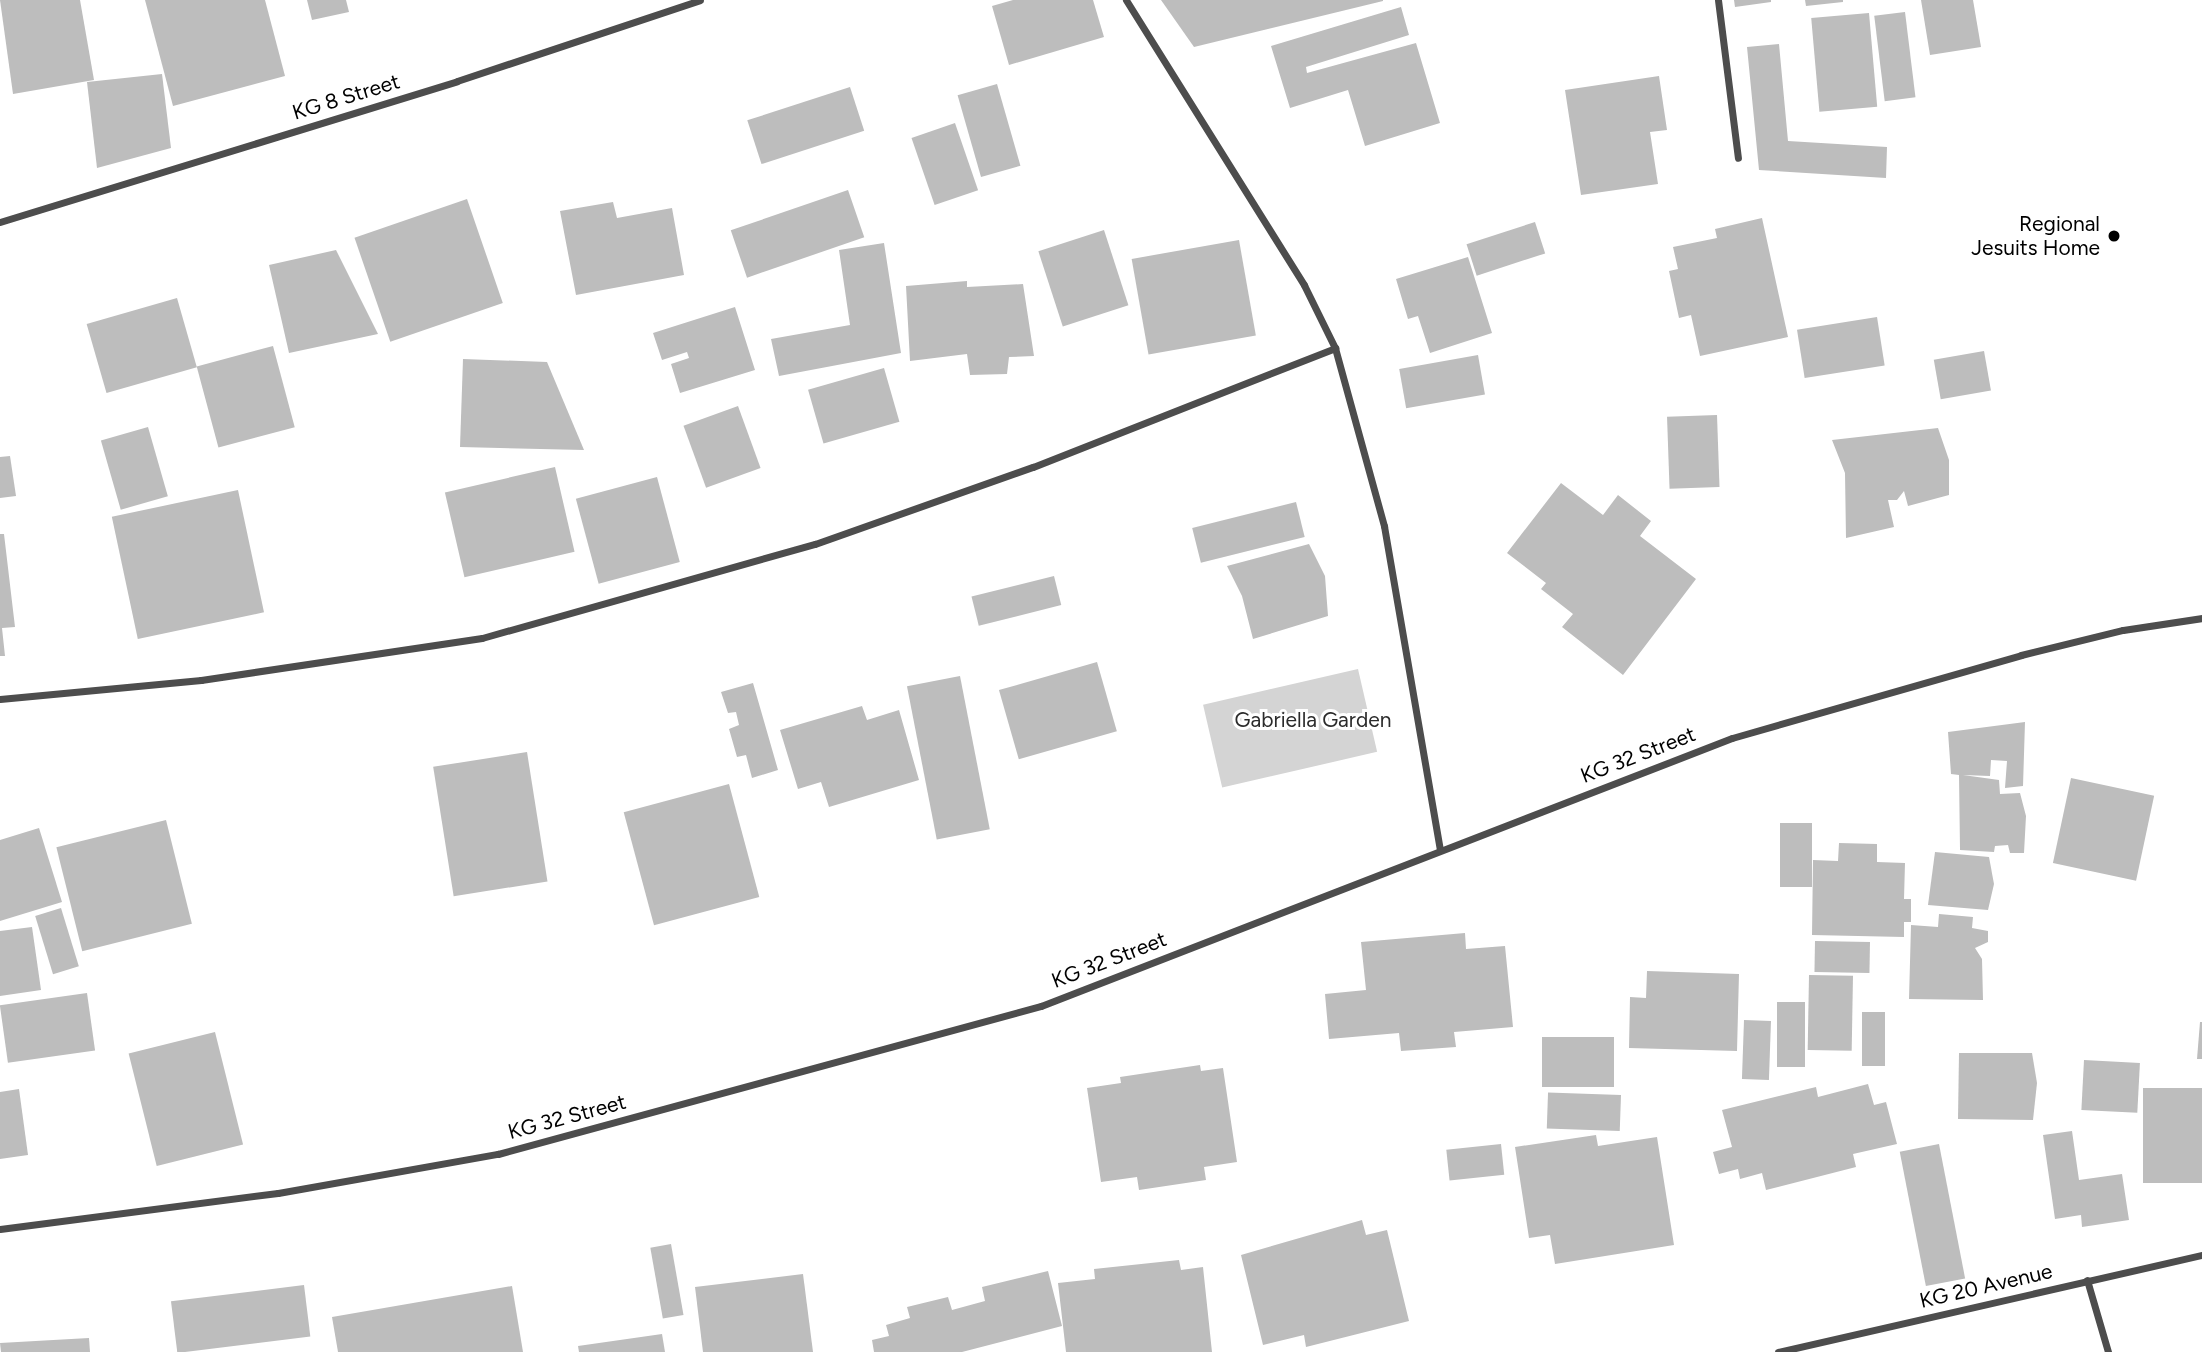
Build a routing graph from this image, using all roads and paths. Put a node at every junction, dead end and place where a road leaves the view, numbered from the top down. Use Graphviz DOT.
graph roads {
  1 [pos="699,0"];
  2 [pos="1126,0"];
  3 [pos="1718,0"];
  4 [pos="1738,158"];
  5 [pos="0,222"];
  6 [pos="1335,348"];
  7 [pos="2202,618"];
  8 [pos="0,699"];
  9 [pos="1440,849"];
  10 [pos="0,1229"];
  11 [pos="2202,1255"];
  12 [pos="2087,1280"];
  13 [pos="1778,1352"];
  14 [pos="2108,1352"];
  1 -- 5 [label="street, KG 8 Street"];
  2 -- 6 [label="street"];
  3 -- 4 [label="street"];
  6 -- 8 [label="street"];
  6 -- 9 [label="street"];
  7 -- 9 [label="street, KG 32 Street"];
  9 -- 10 [label="street, KG 32 Street"];
  11 -- 12 [label="street, KG 20 Avenue"];
  12 -- 13 [label="street, KG 20 Avenue"];
  12 -- 14 [label="street"];
}
